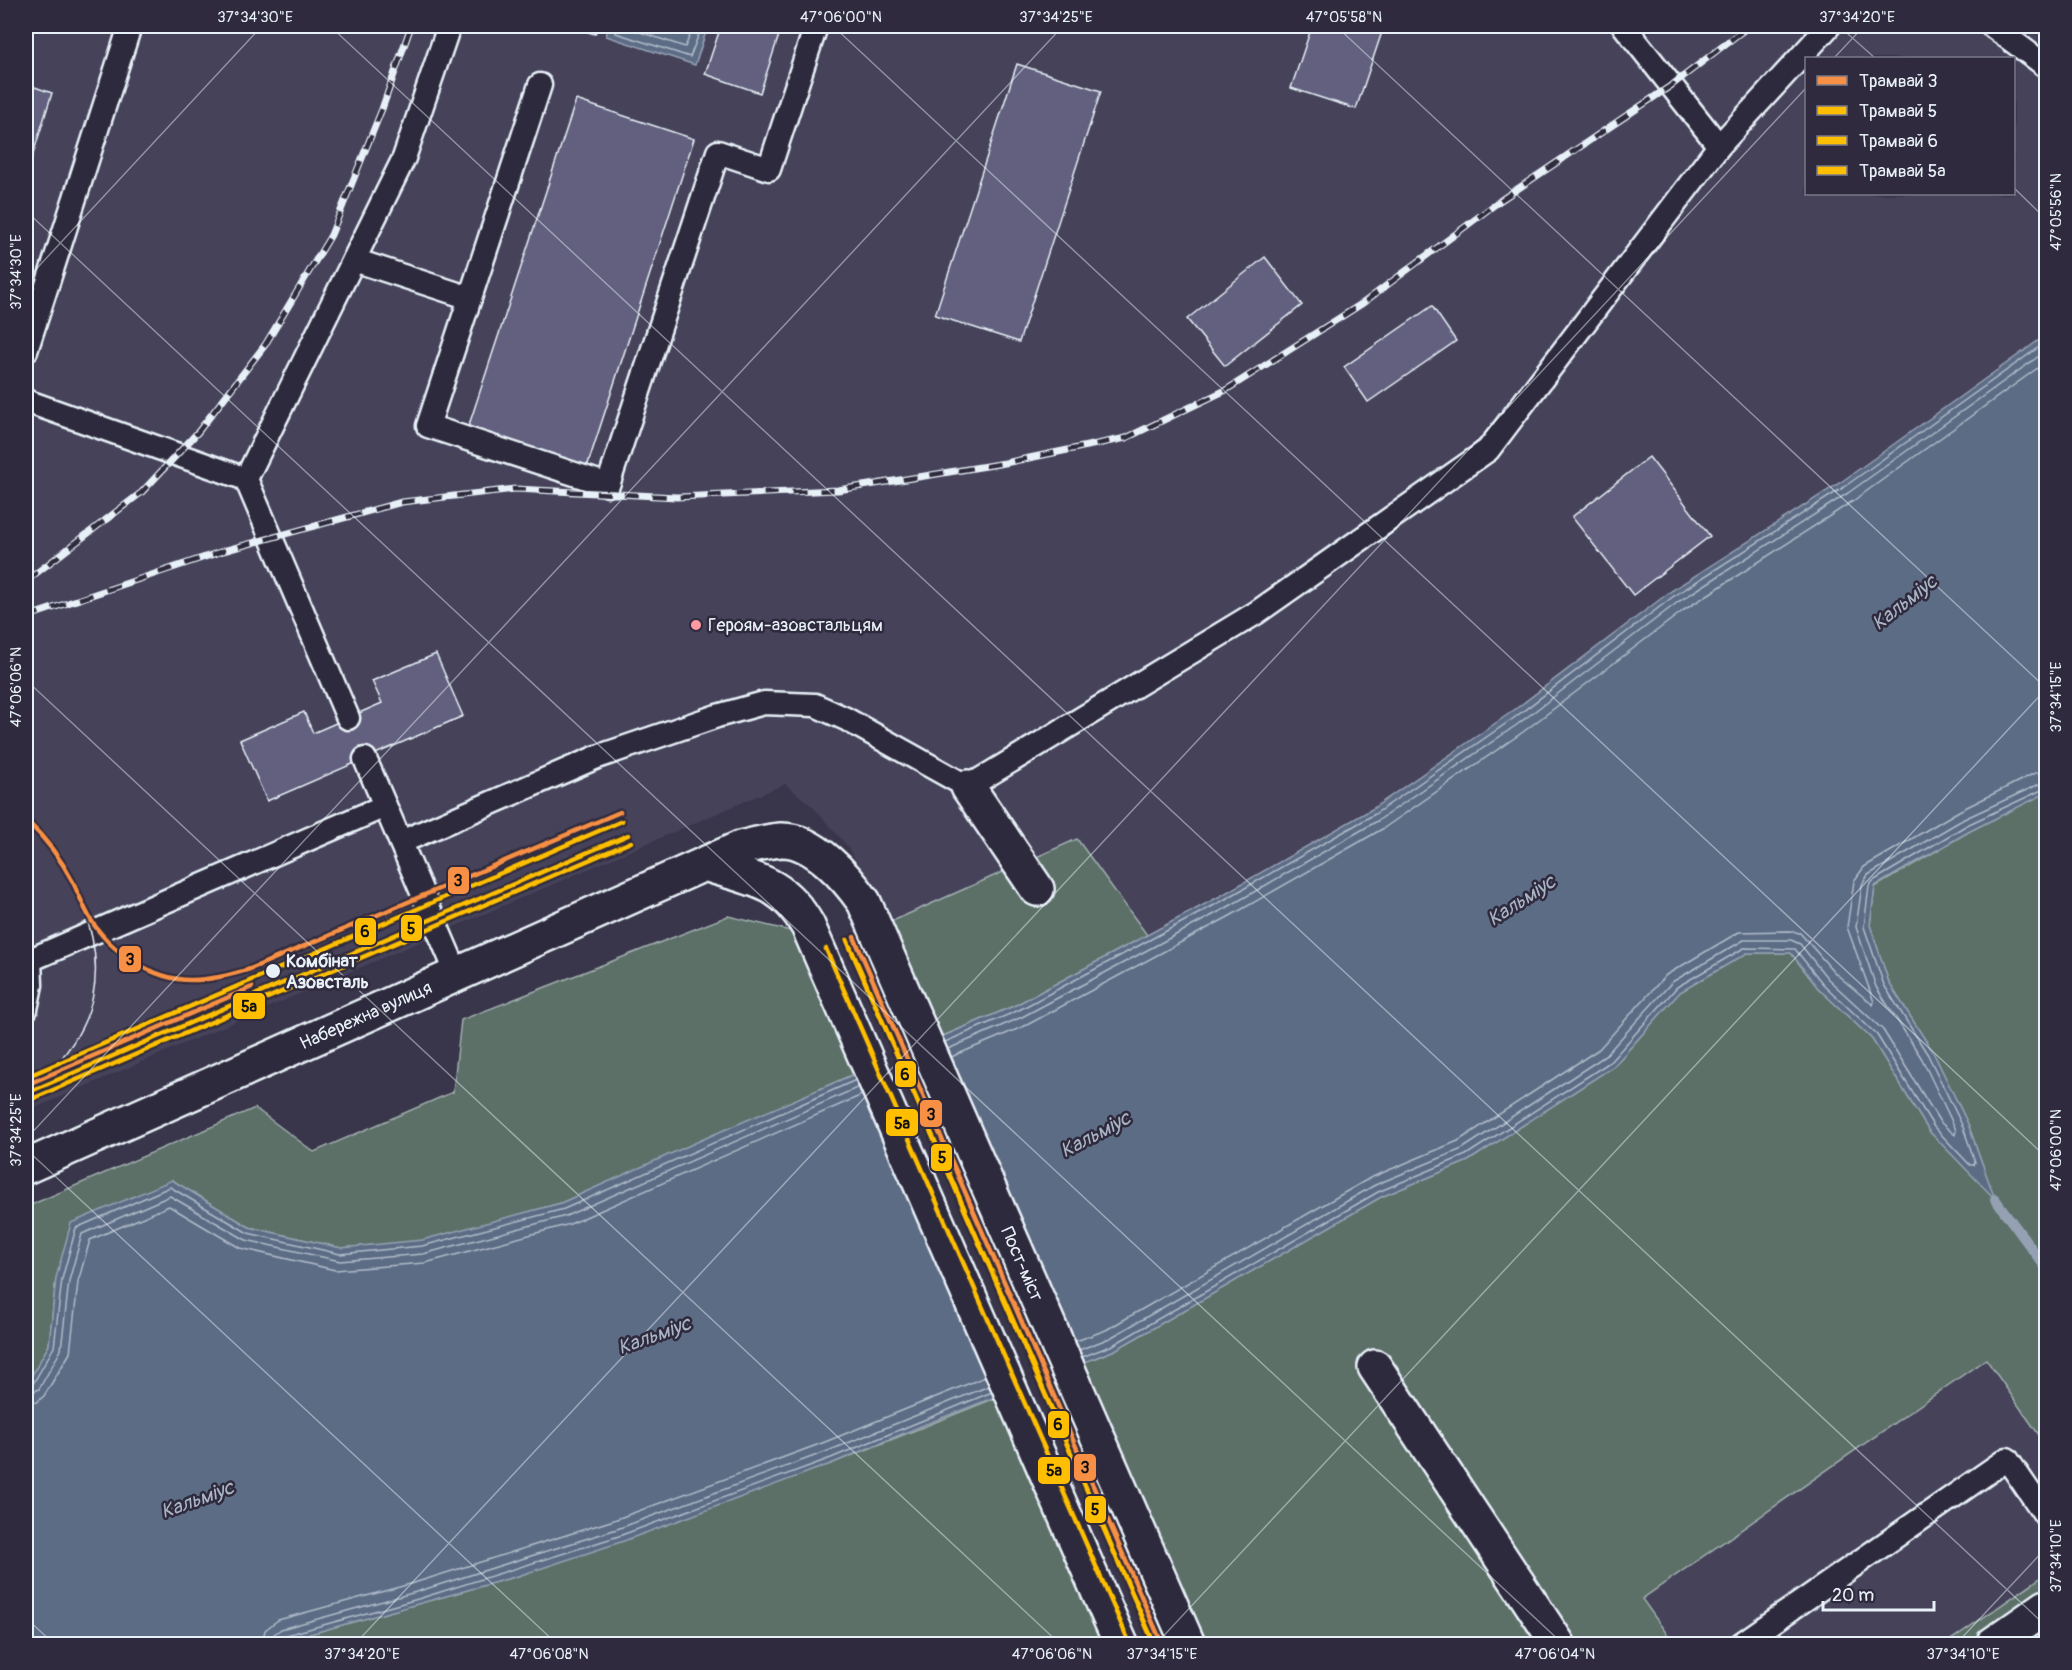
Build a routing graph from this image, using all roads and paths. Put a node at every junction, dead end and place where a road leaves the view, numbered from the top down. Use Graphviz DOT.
graph roads {
  1 [pos="130,26"];
  2 [pos="449,26"];
  3 [pos="816,26"];
  4 [pos="1624,26"];
  5 [pos="1829,26"];
  6 [pos="1992,26"];
  7 [pos="2046,66"];
  8 [pos="540,85"];
  9 [pos="1719,146"];
  10 [pos="354,260"];
  11 [pos="470,298"];
  12 [pos="26,351"];
  13 [pos="26,401"];
  14 [pos="246,479"];
  15 [pos="348,718"];
  16 [pos="365,759"];
  17 [pos="968,787"];
  18 [pos="386,806"];
  19 [pos="401,842"];
  20 [pos="705,864"];
  21 [pos="1037,889"];
  22 [pos="458,974"];
  23 [pos="26,1009"];
  24 [pos="26,1167"];
  25 [pos="1375,1368"];
  26 [pos="2046,1516"];
  27 [pos="2046,1607"];
  28 [pos="1117,1634"];
  29 [pos="1188,1644"];
  30 [pos="1558,1644"];
  31 [pos="1741,1644"];
  32 [pos="1993,1644"];
  1 -- 12 [label="lane"];
  2 -- 10 [label="lane"];
  3 -- 11 [label="lane"];
  4 -- 9 [label="lane"];
  5 -- 9 [label="lane"];
  6 -- 7 [label="lane"];
  8 -- 11 [label="lane"];
  9 -- 17 [label="lane"];
  10 -- 11 [label="lane"];
  10 -- 14 [label="lane"];
  13 -- 14 [label="lane"];
  14 -- 15 [label="lane"];
  16 -- 18 [label="lane"];
  17 -- 19 [label="lane"];
  17 -- 21 [label="main road"];
  18 -- 19 [label="lane"];
  18 -- 23 [label="lane"];
  19 -- 22 [label="lane"];
  20 -- 22 [label="main road, Набережна вулиця"];
  20 -- 28 [label="main road"];
  20 -- 29 [label="main road, Пост-міст"];
  22 -- 24 [label="main road, Набережна вулиця"];
  25 -- 30 [label="main road"];
  26 -- 31 [label="lane"];
  27 -- 32 [label="main road"];
}
